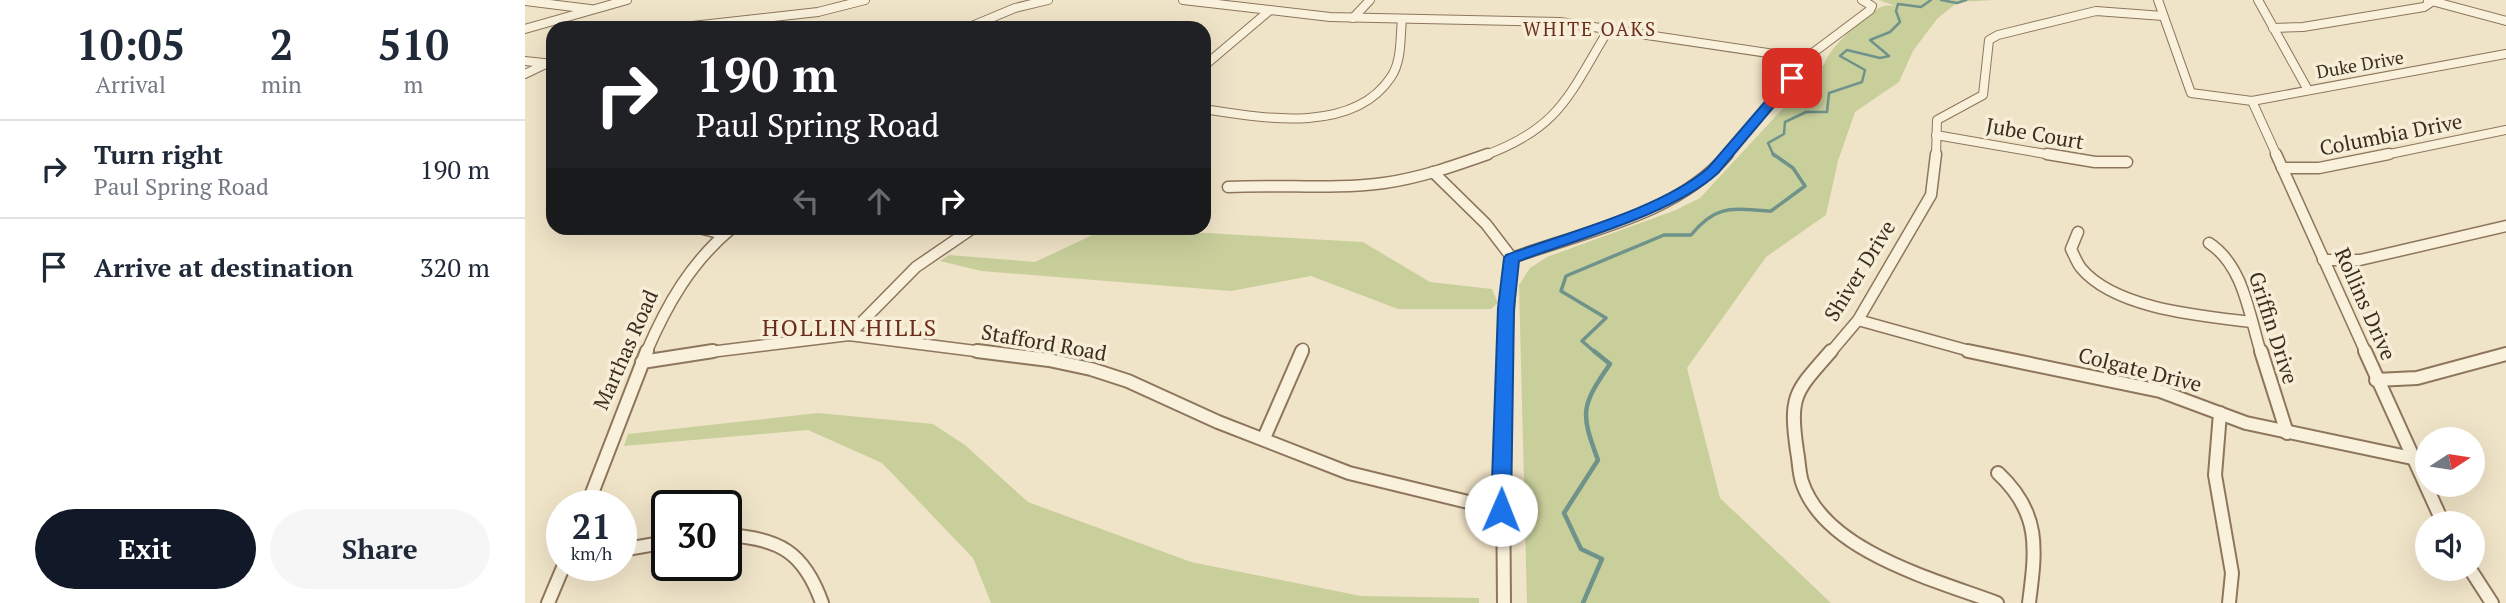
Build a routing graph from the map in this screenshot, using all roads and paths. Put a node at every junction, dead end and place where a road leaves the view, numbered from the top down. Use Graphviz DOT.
graph roads {
  1 [pos="627,0"];
  2 [pos="865,0"];
  3 [pos="1048,0"];
  4 [pos="1184,0"];
  5 [pos="1370,0"];
  6 [pos="1862,0"];
  7 [pos="2158,0"];
  8 [pos="2258,0"];
  9 [pos="525,1"];
  10 [pos="2430,1"];
  11 [pos="592,10"];
  12 [pos="1269,12"];
  13 [pos="2163,16"];
  14 [pos="1353,18"];
  15 [pos="1402,19"];
  16 [pos="553,21"];
  17 [pos="712,21"];
  18 [pos="983,21"];
  19 [pos="2506,21"];
  20 [pos="546,23"];
  21 [pos="2273,28"];
  22 [pos="525,29"];
  23 [pos="1609,29"];
  24 [pos="2506,54"];
  25 [pos="1808,59"];
  26 [pos="1211,60"];
  27 [pos="525,61"];
  28 [pos="546,63"];
  29 [pos="546,65"];
  30 [pos="525,74"];
  31 [pos="2308,90"];
  32 [pos="2252,100"];
  33 [pos="1211,110"];
  34 [pos="2506,130"];
  35 [pos="1936,135"];
  36 [pos="2127,162"];
  37 [pos="2282,168"];
  38 [pos="1433,172"];
  39 [pos="1228,187"];
  40 [pos="2506,226"];
  41 [pos="2078,232"];
  42 [pos="723,235"];
  43 [pos="963,235"];
  44 [pos="2209,243"];
  45 [pos="1512,258"];
  46 [pos="2323,260"];
  47 [pos="1858,320"];
  48 [pos="2251,322"];
  49 [pos="849,335"];
  50 [pos="1303,349"];
  51 [pos="2506,354"];
  52 [pos="642,362"];
  53 [pos="2377,380"];
  54 [pos="2220,413"];
  55 [pos="2287,433"];
  56 [pos="1264,438"];
  57 [pos="2412,458"];
  58 [pos="1998,473"];
  59 [pos="592,490"];
  60 [pos="1501,510"];
  61 [pos="2437,511"];
  62 [pos="742,537"];
  63 [pos="557,581"];
  64 [pos="2478,581"];
  65 [pos="548,603"];
  66 [pos="822,603"];
  67 [pos="1504,603"];
  68 [pos="1997,603"];
  69 [pos="2029,603"];
  70 [pos="2229,603"];
  71 [pos="2492,603"];
  1 -- 11 [label="street"];
  2 -- 17 [label="street"];
  3 -- 18 [label="street"];
  4 -- 12 [label="street"];
  5 -- 14 [label="street"];
  6 -- 25 [label="street"];
  7 -- 13 [label="street"];
  8 -- 21 [label="street"];
  9 -- 11 [label="street"];
  10 -- 19 [label="street"];
  10 -- 21 [label="street"];
  11 -- 16 [label="street"];
  12 -- 14 [label="street"];
  12 -- 26 [label="street"];
  13 -- 32 [label="street, Duke Drive"];
  13 -- 35 [label="street"];
  14 -- 15 [label="street"];
  15 -- 23 [label="street"];
  15 -- 33 [label="street"];
  20 -- 22 [label="street"];
  21 -- 31 [label="street"];
  23 -- 25 [label="street"];
  23 -- 38 [label="street"];
  24 -- 31 [label="street, Duke Drive"];
  25 -- 45 [label="street"];
  27 -- 28 [label="street"];
  29 -- 30 [label="street"];
  31 -- 32 [label="street, Duke Drive"];
  32 -- 37 [label="street, Rollins Drive"];
  34 -- 37 [label="street, Columbia Drive"];
  35 -- 36 [label="street, Jube Court"];
  35 -- 47 [label="street, Shiver Drive"];
  37 -- 46 [label="street, Rollins Drive"];
  38 -- 39 [label="street"];
  38 -- 45 [label="street"];
  40 -- 46 [label="street"];
  41 -- 48 [label="street"];
  42 -- 52 [label="street, Marthas Road"];
  43 -- 49 [label="street"];
  44 -- 48 [label="street, Griffin Drive"];
  45 -- 60 [label="street"];
  46 -- 53 [label="street, Rollins Drive"];
  47 -- 54 [label="street, Colgate Drive"];
  47 -- 68 [label="street, Shiver Drive"];
  48 -- 55 [label="street, Griffin Drive"];
  49 -- 52 [label="street, Stafford Road"];
  49 -- 56 [label="street, Stafford Road"];
  50 -- 56 [label="street"];
  51 -- 53 [label="street"];
  52 -- 59 [label="street, Marthas Road"];
  53 -- 57 [label="street, Rollins Drive"];
  54 -- 55 [label="street, Colgate Drive"];
  54 -- 70 [label="street"];
  55 -- 57 [label="street, Colgate Drive"];
  56 -- 60 [label="street, Stafford Road"];
  57 -- 61 [label="street, Rollins Drive"];
  58 -- 69 [label="street"];
  60 -- 67 [label="street"];
  62 -- 66 [label="street"];
  63 -- 65 [label="street"];
  64 -- 71 [label="street"];
}
